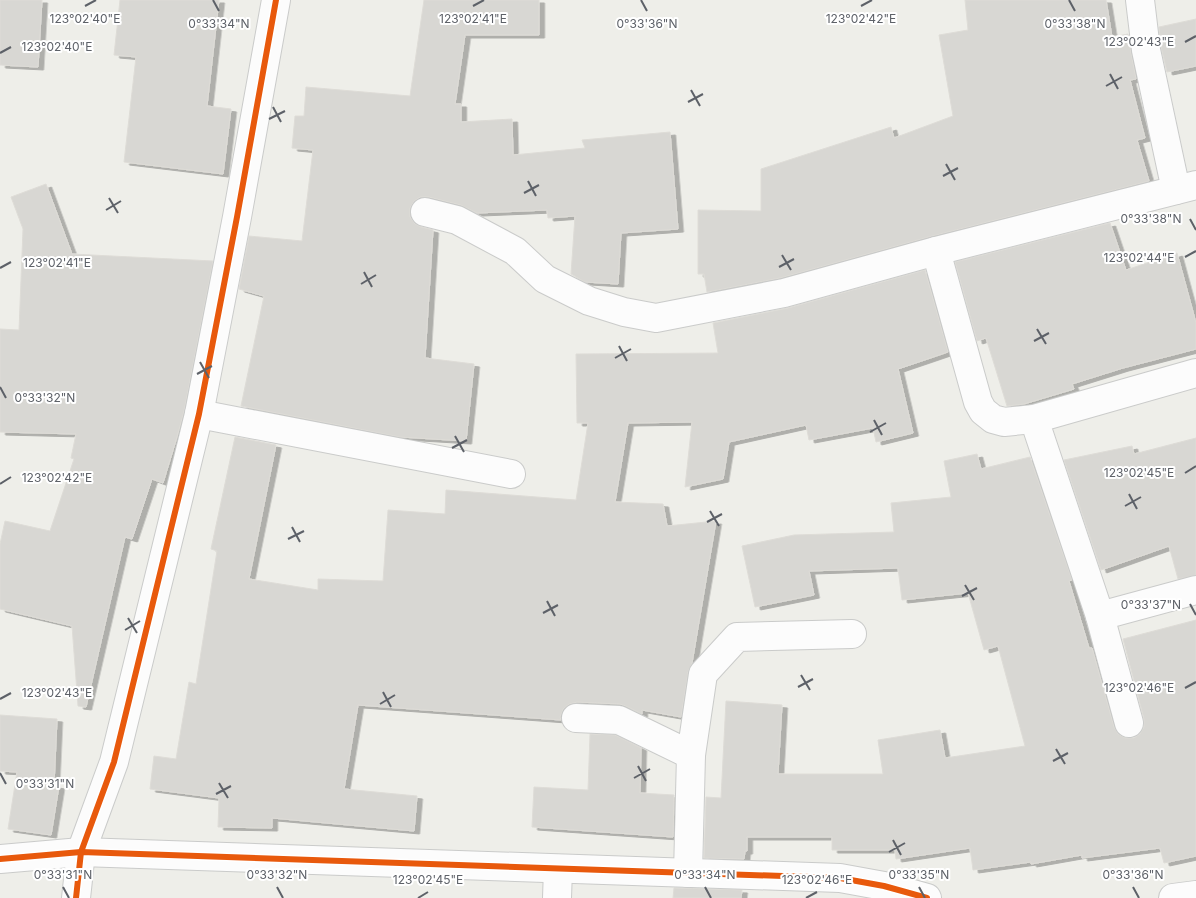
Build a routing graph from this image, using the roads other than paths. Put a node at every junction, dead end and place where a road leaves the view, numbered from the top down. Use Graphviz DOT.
graph roads {
  1 [pos="276,0"];
  2 [pos="1140,0"];
  3 [pos="1186,188"];
  4 [pos="425,212"];
  5 [pos="936,251"];
  6 [pos="1196,373"];
  7 [pos="199,414"];
  8 [pos="1034,419"];
  9 [pos="511,474"];
  10 [pos="1196,590"];
  11 [pos="1100,616"];
  12 [pos="852,634"];
  13 [pos="576,718"];
  14 [pos="1129,722"];
  15 [pos="691,754"];
  16 [pos="81,852"];
  17 [pos="0,859"];
  18 [pos="558,869"];
  19 [pos="688,874"];
  20 [pos="1196,895"];
  21 [pos="76,898"];
  22 [pos="557,898"];
  23 [pos="927,898"];
  24 [pos="1173,898"];
  1 -- 7 [label="street"];
  2 -- 3 [label="street"];
  3 -- 5 [label="street"];
  4 -- 5 [label="street"];
  5 -- 8 [label="street"];
  6 -- 8 [label="street"];
  7 -- 9 [label="street"];
  7 -- 16 [label="street"];
  8 -- 11 [label="street"];
  10 -- 11 [label="street"];
  11 -- 14 [label="street"];
  12 -- 15 [label="street"];
  13 -- 15 [label="street"];
  15 -- 19 [label="street"];
  16 -- 17 [label="street"];
  16 -- 18 [label="street"];
  16 -- 21 [label="street"];
  18 -- 19 [label="street"];
  18 -- 22 [label="street"];
  19 -- 23 [label="street"];
  20 -- 24 [label="street"];
}
